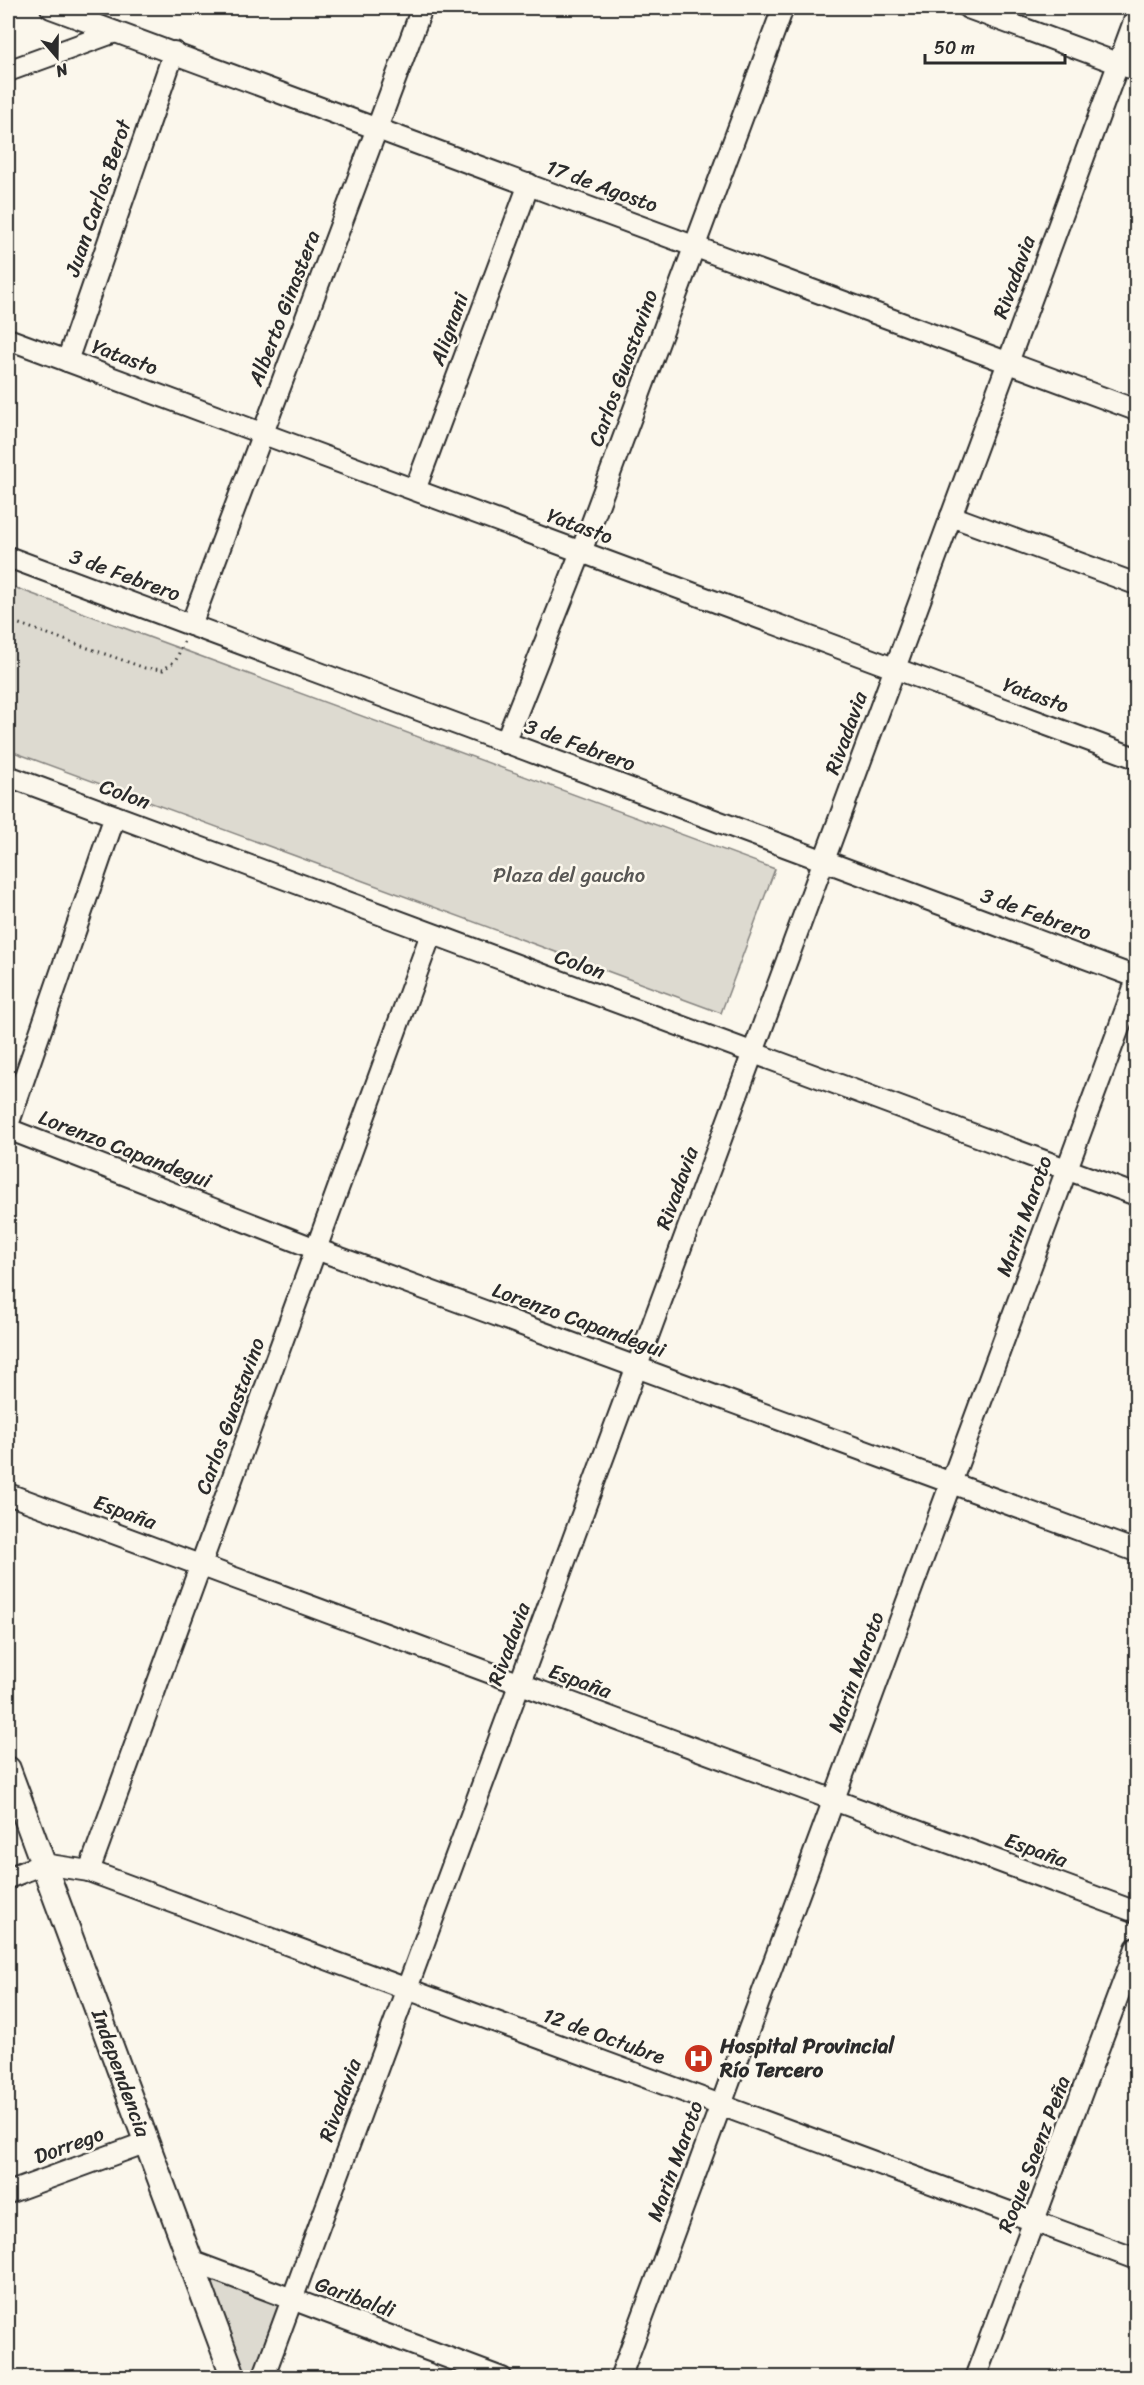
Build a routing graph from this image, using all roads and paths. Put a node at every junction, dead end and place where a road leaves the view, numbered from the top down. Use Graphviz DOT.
graph roads {
  1 [pos="51,8"];
  2 [pos="422,8"];
  3 [pos="783,8"];
  4 [pos="968,8"];
  5 [pos="1137,16"];
  6 [pos="115,32"];
  7 [pos="174,52"];
  8 [pos="1128,67"];
  9 [pos="8,71"];
  10 [pos="377,128"];
  11 [pos="529,184"];
  12 [pos="694,245"];
  13 [pos="8,339"];
  14 [pos="67,361"];
  15 [pos="1008,363"];
  16 [pos="1137,410"];
  17 [pos="262,434"];
  18 [pos="415,490"];
  19 [pos="951,516"];
  20 [pos="581,552"];
  21 [pos="8,557"];
  22 [pos="1137,584"];
  23 [pos="8,620"];
  24 [pos="191,625"];
  25 [pos="895,668"];
  26 [pos="505,743"];
  27 [pos="1137,758"];
  28 [pos="8,776"];
  29 [pos="115,816"];
  30 [pos="824,861"];
  31 [pos="431,934"];
  32 [pos="1137,977"];
  33 [pos="1137,982"];
  34 [pos="753,1053"];
  35 [pos="8,1127"];
  36 [pos="1067,1170"];
  37 [pos="1137,1196"];
  38 [pos="316,1249"];
  39 [pos="637,1367"];
  40 [pos="952,1483"];
  41 [pos="8,1494"];
  42 [pos="1137,1551"];
  43 [pos="201,1566"];
  44 [pos="520,1684"];
  45 [pos="8,1769"];
  46 [pos="834,1800"];
  47 [pos="43,1864"];
  48 [pos="89,1871"];
  49 [pos="8,1878"];
  50 [pos="1137,1912"];
  51 [pos="1137,1948"];
  52 [pos="407,1989"];
  53 [pos="721,2105"];
  54 [pos="147,2142"];
  55 [pos="8,2193"];
  56 [pos="1034,2221"];
  57 [pos="1137,2259"];
  58 [pos="191,2261"];
  59 [pos="292,2299"];
  60 [pos="234,2378"];
  61 [pos="263,2378"];
  62 [pos="502,2378"];
  63 [pos="620,2378"];
  64 [pos="975,2378"];
  1 -- 6 [label="street, 17 de Agosto"];
  2 -- 10 [label="street, Alberto Ginastera"];
  3 -- 12 [label="street, Carlos Guastavino"];
  4 -- 8 [label="street"];
  5 -- 8 [label="street, Rivadavia"];
  6 -- 7 [label="street, 17 de Agosto"];
  6 -- 9 [label="street"];
  7 -- 10 [label="street, 17 de Agosto"];
  7 -- 14 [label="street, Juan Carlos Berot"];
  8 -- 15 [label="street, Rivadavia"];
  10 -- 11 [label="street, 17 de Agosto"];
  10 -- 17 [label="street, Alberto Ginastera"];
  11 -- 12 [label="street, 17 de Agosto"];
  11 -- 18 [label="street, Alignani"];
  12 -- 15 [label="street, 17 de Agosto"];
  12 -- 20 [label="street, Carlos Guastavino"];
  13 -- 14 [label="street, Yatasto"];
  14 -- 17 [label="street, Yatasto"];
  15 -- 16 [label="street, 17 de Agosto"];
  15 -- 19 [label="street, Rivadavia"];
  17 -- 18 [label="street, Yatasto"];
  17 -- 24 [label="street, Alberto Ginastera"];
  18 -- 20 [label="street, Yatasto"];
  19 -- 22 [label="street"];
  19 -- 25 [label="street, Rivadavia"];
  20 -- 25 [label="street, Yatasto"];
  20 -- 26 [label="street, Carlos Guastavino"];
  21 -- 24 [label="street, 3 de Febrero"];
  23 -- 24 [label="path"];
  24 -- 26 [label="street, 3 de Febrero"];
  25 -- 27 [label="street, Yatasto"];
  25 -- 30 [label="street, Rivadavia"];
  26 -- 30 [label="street, 3 de Febrero"];
  28 -- 29 [label="street, Colon"];
  29 -- 31 [label="street, Colon"];
  29 -- 35 [label="street"];
  30 -- 32 [label="street, 3 de Febrero"];
  30 -- 34 [label="street, Rivadavia"];
  31 -- 34 [label="street, Colon"];
  31 -- 38 [label="street, Carlos Guastavino"];
  33 -- 36 [label="street, Marin Maroto"];
  34 -- 36 [label="street, Colon"];
  34 -- 39 [label="street, Rivadavia"];
  35 -- 38 [label="street, Lorenzo Capandegui"];
  36 -- 37 [label="street, Colon"];
  36 -- 40 [label="street, Marin Maroto"];
  38 -- 39 [label="street, Lorenzo Capandegui"];
  38 -- 43 [label="street, Carlos Guastavino"];
  39 -- 40 [label="street, Lorenzo Capandegui"];
  39 -- 44 [label="street, Rivadavia"];
  40 -- 42 [label="street, Lorenzo Capandegui"];
  40 -- 46 [label="street, Marin Maroto"];
  41 -- 43 [label="street, España"];
  43 -- 44 [label="street, España"];
  43 -- 48 [label="street, Carlos Guastavino"];
  44 -- 46 [label="street, España"];
  44 -- 52 [label="street, Rivadavia"];
  45 -- 47 [label="main road, Independencia"];
  46 -- 50 [label="street, España"];
  46 -- 53 [label="street, Marin Maroto"];
  47 -- 48 [label="street"];
  47 -- 49 [label="street"];
  47 -- 54 [label="main road, Independencia"];
  48 -- 52 [label="street, 12 de Octubre"];
  51 -- 56 [label="street, Roque Saenz Peña"];
  52 -- 53 [label="street, 12 de Octubre"];
  52 -- 59 [label="street, Rivadavia"];
  53 -- 56 [label="street, 12 de Octubre"];
  53 -- 63 [label="street, Marin Maroto"];
  54 -- 55 [label="street, Dorrego"];
  54 -- 58 [label="main road, Independencia"];
  56 -- 57 [label="street, 12 de Octubre"];
  56 -- 64 [label="street, Roque Saenz Peña"];
  58 -- 59 [label="street, Garibaldi"];
  58 -- 60 [label="main road, Independencia"];
  59 -- 61 [label="street, Rivadavia"];
  59 -- 62 [label="street, Garibaldi"];
}
